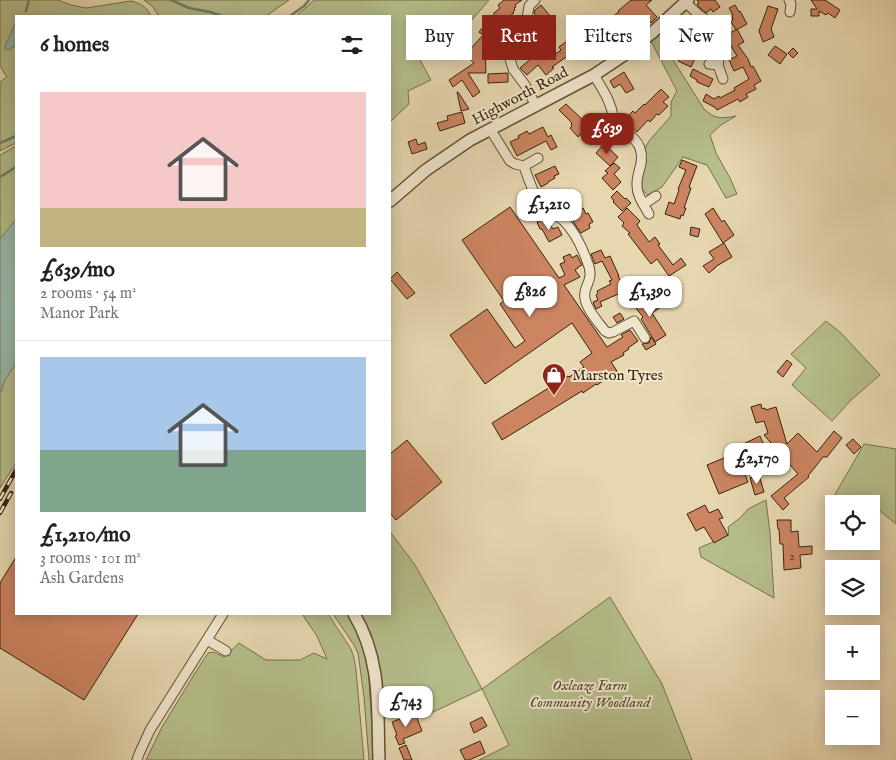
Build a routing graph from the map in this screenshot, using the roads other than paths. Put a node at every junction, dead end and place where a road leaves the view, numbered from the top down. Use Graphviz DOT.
graph roads {
  1 [pos="534,0"];
  2 [pos="687,1"];
  3 [pos="594,75"];
  4 [pos="723,79"];
  5 [pos="536,106"];
  6 [pos="490,129"];
  7 [pos="538,158"];
  8 [pos="524,166"];
  9 [pos="656,196"];
  10 [pos="391,200"];
  11 [pos="644,204"];
  12 [pos="649,214"];
  13 [pos="645,338"];
  14 [pos="222,615"];
  15 [pos="354,615"];
  16 [pos="206,640"];
  17 [pos="226,651"];
  18 [pos="137,760"];
  19 [pos="379,760"];
  1 -- 5 [label="street"];
  2 -- 3 [label="street, Highworth Road"];
  2 -- 4 [label="street"];
  3 -- 5 [label="street, Highworth Road"];
  3 -- 11 [label="street"];
  5 -- 6 [label="street, Highworth Road"];
  6 -- 8 [label="street"];
  6 -- 10 [label="street, Highworth Road"];
  7 -- 8 [label="street"];
  8 -- 13 [label="street"];
  9 -- 11 [label="street"];
  11 -- 12 [label="street"];
  14 -- 16 [label="street"];
  15 -- 19 [label="street"];
  16 -- 17 [label="street"];
  16 -- 18 [label="street"];
}
